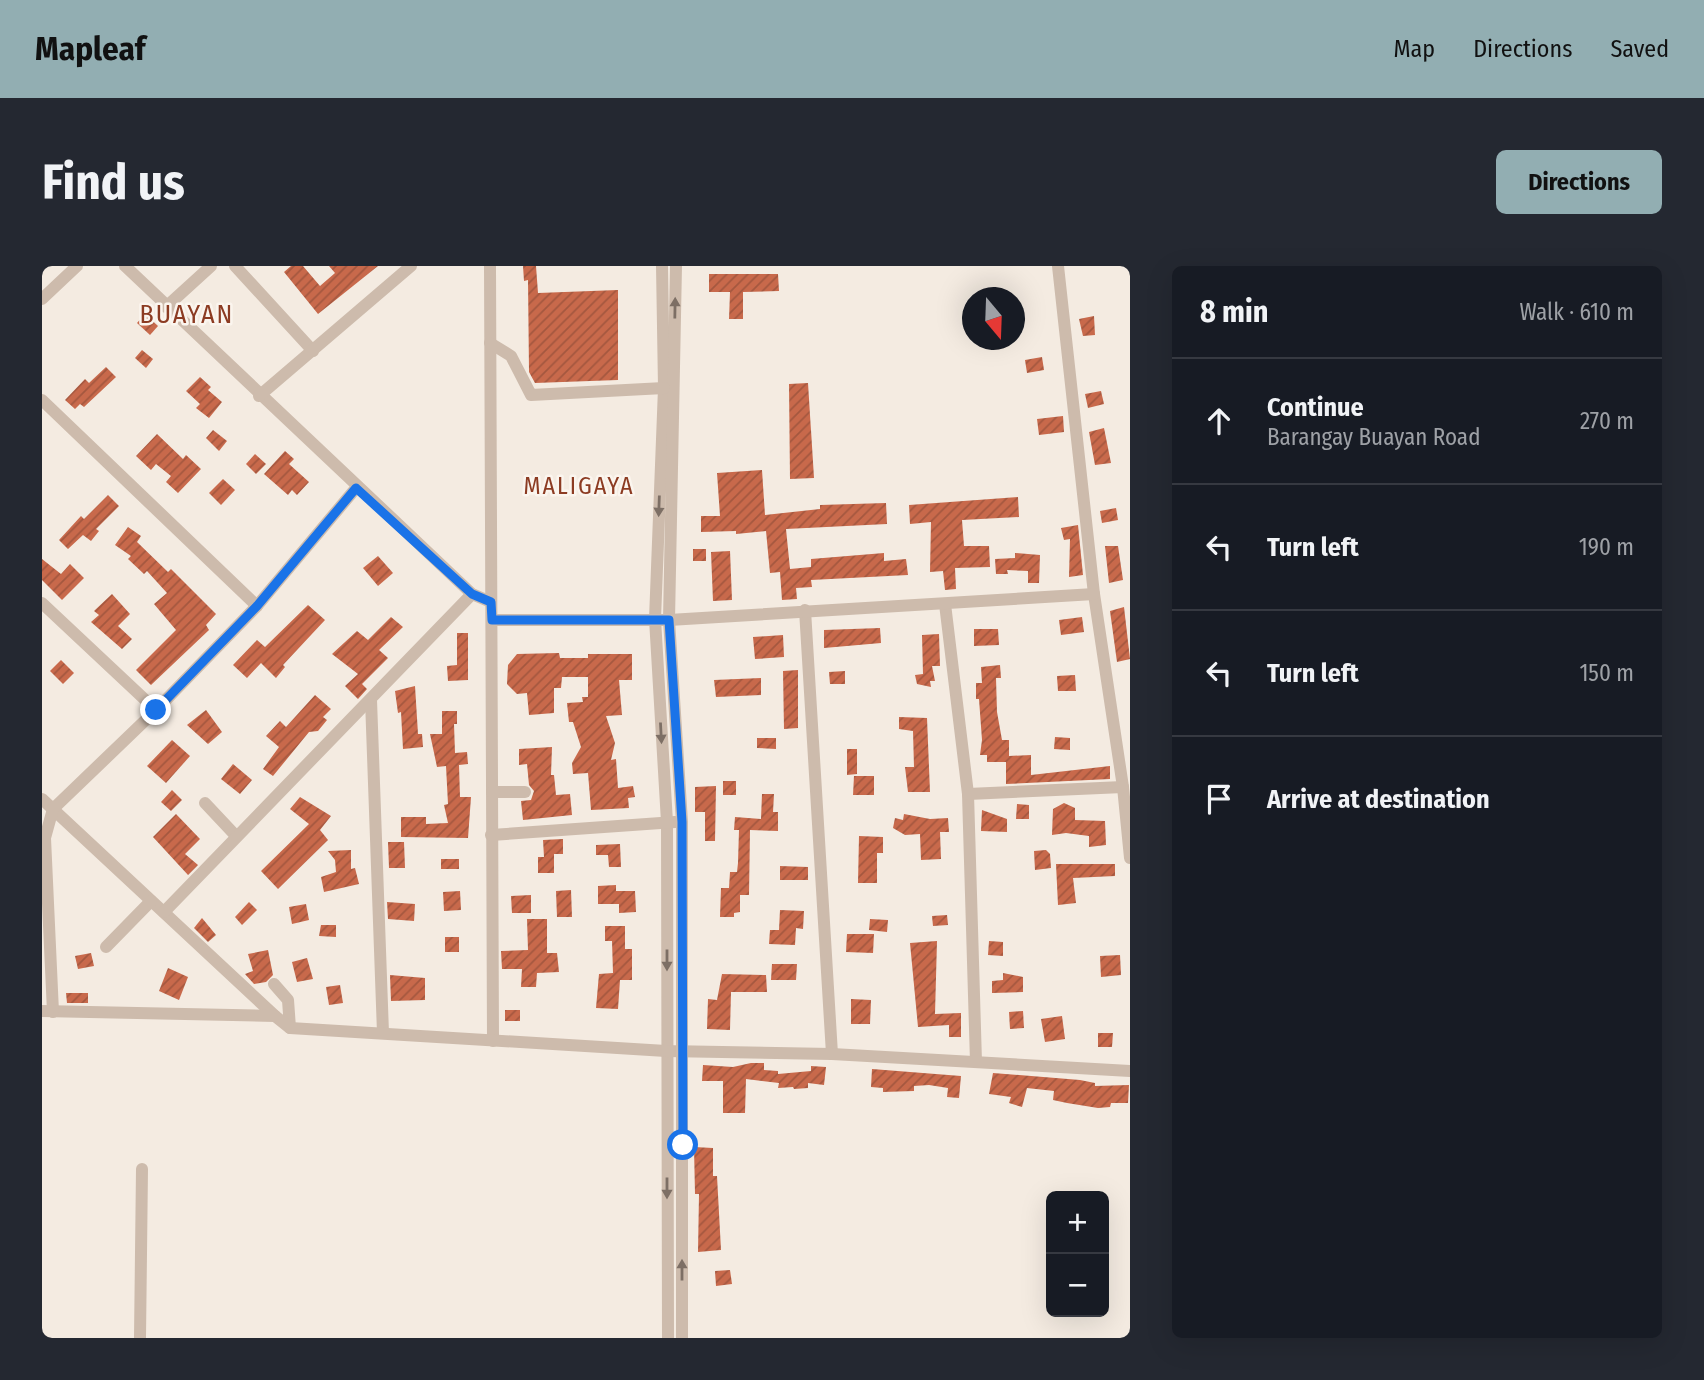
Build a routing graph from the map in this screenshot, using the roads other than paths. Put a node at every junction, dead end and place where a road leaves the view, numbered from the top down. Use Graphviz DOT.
graph roads {
  1 [pos="77,266"];
  2 [pos="125,266"];
  3 [pos="211,266"];
  4 [pos="234,266"];
  5 [pos="411,266"];
  6 [pos="491,266"];
  7 [pos="662,266"];
  8 [pos="676,266"];
  9 [pos="1058,266"];
  10 [pos="42,299"];
  11 [pos="166,307"];
  12 [pos="490,343"];
  13 [pos="313,351"];
  14 [pos="664,388"];
  15 [pos="259,396"];
  16 [pos="42,400"];
  17 [pos="356,488"];
  18 [pos="472,594"];
  19 [pos="1094,594"];
  20 [pos="491,602"];
  21 [pos="42,603"];
  22 [pos="945,604"];
  23 [pos="257,606"];
  24 [pos="805,610"];
  25 [pos="655,619"];
  26 [pos="492,620"];
  27 [pos="669,620"];
  28 [pos="371,701"];
  29 [pos="675,702"];
  30 [pos="660,704"];
  31 [pos="156,710"];
  32 [pos="1123,787"];
  33 [pos="492,792"];
  34 [pos="525,792"];
  35 [pos="968,794"];
  36 [pos="42,799"];
  37 [pos="205,803"];
  38 [pos="53,810"];
  39 [pos="667,822"];
  40 [pos="682,822"];
  41 [pos="491,835"];
  42 [pos="236,836"];
  43 [pos="1130,858"];
  44 [pos="151,901"];
  45 [pos="164,912"];
  46 [pos="106,947"];
  47 [pos="274,984"];
  48 [pos="47,1011"];
  49 [pos="275,1016"];
  50 [pos="290,1028"];
  51 [pos="383,1033"];
  52 [pos="493,1041"];
  53 [pos="666,1051"];
  54 [pos="684,1052"];
  55 [pos="832,1054"];
  56 [pos="976,1062"];
  57 [pos="1130,1070"];
  58 [pos="142,1169"];
  59 [pos="141,1338"];
  60 [pos="668,1338"];
  61 [pos="682,1338"];
  1 -- 10 [label="street"];
  2 -- 11 [label="street"];
  3 -- 11 [label="street"];
  4 -- 13 [label="street"];
  5 -- 13 [label="street"];
  6 -- 12 [label="street"];
  7 -- 14 [label="street"];
  27 -- 8 [label="street, one-way"];
  9 -- 19 [label="street"];
  11 -- 15 [label="street"];
  12 -- 14 [label="street"];
  12 -- 20 [label="street"];
  13 -- 15 [label="street"];
  14 -- 25 [label="street, one-way"];
  15 -- 17 [label="street"];
  16 -- 23 [label="street"];
  17 -- 18 [label="street"];
  17 -- 23 [label="street"];
  18 -- 20 [label="street"];
  18 -- 28 [label="street"];
  19 -- 22 [label="street"];
  19 -- 32 [label="street"];
  20 -- 26 [label="street"];
  21 -- 31 [label="street"];
  22 -- 24 [label="street"];
  22 -- 35 [label="street"];
  23 -- 31 [label="street"];
  24 -- 27 [label="street"];
  24 -- 55 [label="street"];
  25 -- 26 [label="street"];
  25 -- 27 [label="street"];
  25 -- 30 [label="street"];
  26 -- 33 [label="street"];
  27 -- 29 [label="street"];
  28 -- 42 [label="street"];
  28 -- 51 [label="street"];
  29 -- 30 [label="street"];
  29 -- 40 [label="street"];
  30 -- 39 [label="street, one-way"];
  31 -- 38 [label="street"];
  32 -- 35 [label="street"];
  32 -- 43 [label="street"];
  33 -- 34 [label="street"];
  33 -- 41 [label="street"];
  35 -- 56 [label="street"];
  36 -- 38 [label="street"];
  37 -- 42 [label="street"];
  38 -- 44 [label="street"];
  38 -- 48 [label="street"];
  39 -- 40 [label="street"];
  39 -- 41 [label="street"];
  39 -- 53 [label="street, one-way"];
  40 -- 54 [label="street"];
  41 -- 52 [label="street"];
  42 -- 45 [label="street"];
  44 -- 45 [label="street"];
  44 -- 46 [label="street"];
  45 -- 49 [label="street"];
  47 -- 50 [label="street"];
  48 -- 49 [label="street"];
  49 -- 50 [label="street"];
  50 -- 51 [label="street"];
  51 -- 52 [label="street"];
  52 -- 53 [label="street"];
  53 -- 54 [label="street"];
  53 -- 60 [label="street, one-way"];
  54 -- 55 [label="street"];
  61 -- 54 [label="street, one-way"];
  55 -- 56 [label="street"];
  56 -- 57 [label="street"];
  58 -- 59 [label="street"];
}
